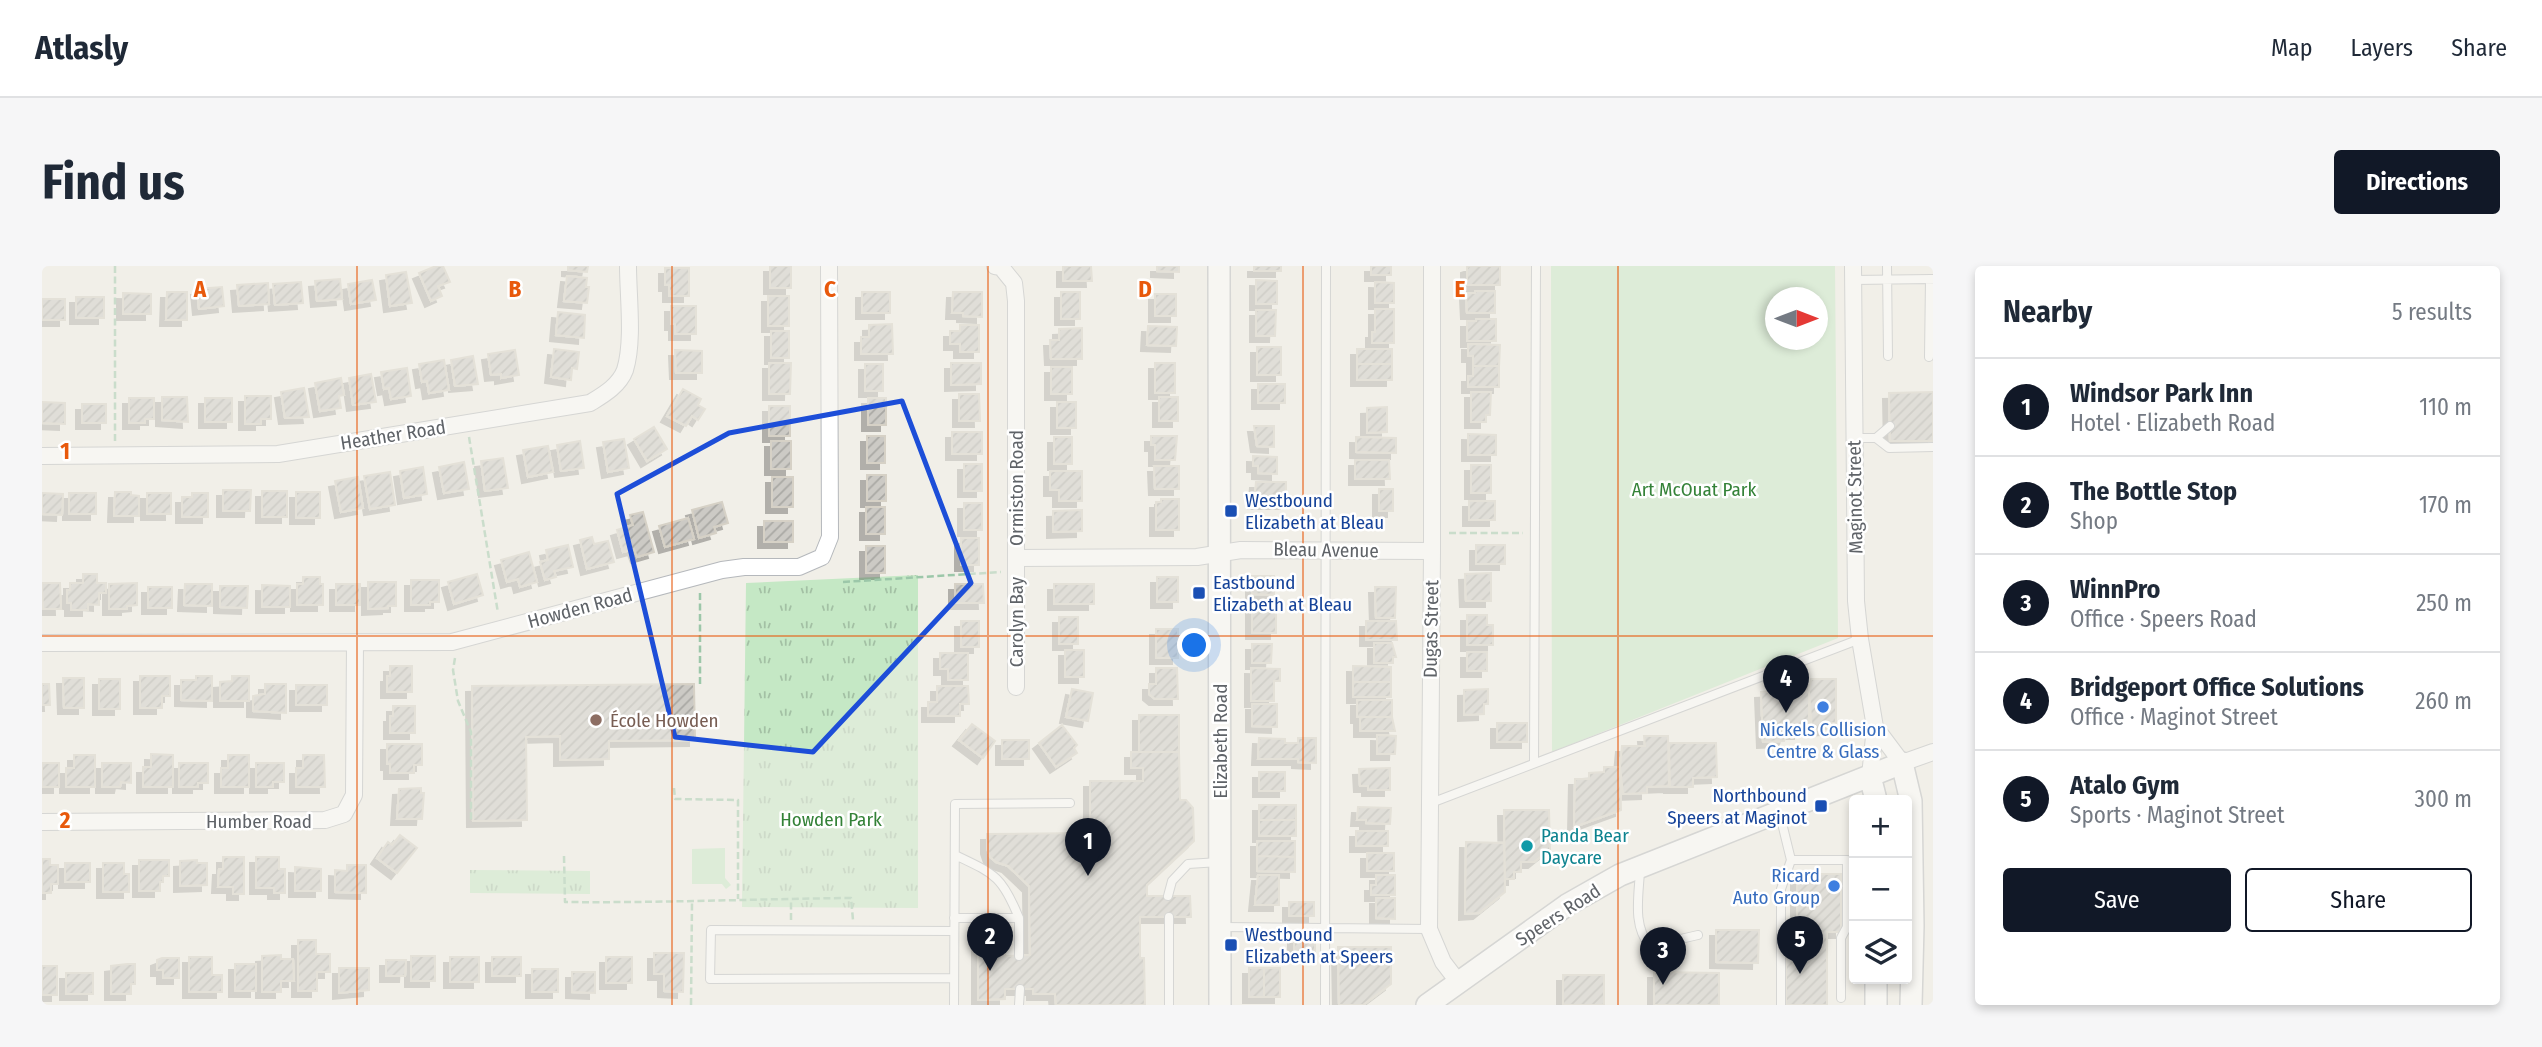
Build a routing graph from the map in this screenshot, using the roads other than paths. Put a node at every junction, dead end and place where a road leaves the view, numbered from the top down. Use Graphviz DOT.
graph roads {
  1 [pos="628,266"];
  2 [pos="829,266"];
  3 [pos="995,266"];
  4 [pos="1219,266"];
  5 [pos="1326,266"];
  6 [pos="1432,266"];
  7 [pos="1536,266"];
  8 [pos="1887,266"];
  9 [pos="1853,273"];
  10 [pos="1931,279"];
  11 [pos="1887,280"];
  12 [pos="1888,356"];
  13 [pos="1929,357"];
  14 [pos="1890,426"];
  15 [pos="1854,438"];
  16 [pos="1876,438"];
  17 [pos="1933,447"];
  18 [pos="42,456"];
  19 [pos="1325,549"];
  20 [pos="1432,551"];
  21 [pos="1220,552"];
  22 [pos="1016,558"];
  23 [pos="1860,639"];
  24 [pos="42,643"];
  25 [pos="355,643"];
  26 [pos="1016,687"];
  27 [pos="1875,727"];
  28 [pos="1933,752"];
  29 [pos="1534,762"];
  30 [pos="1902,763"];
  31 [pos="1870,776"];
  32 [pos="1875,795"];
  33 [pos="1070,803"];
  34 [pos="1428,804"];
  35 [pos="1779,812"];
  36 [pos="42,822"];
  37 [pos="955,855"];
  38 [pos="1791,860"];
  39 [pos="1219,862"];
  40 [pos="1640,867"];
  41 [pos="1168,896"];
  42 [pos="1169,917"];
  43 [pos="954,918"];
  44 [pos="1019,918"];
  45 [pos="1219,927"];
  46 [pos="1325,928"];
  47 [pos="1429,929"];
  48 [pos="954,931"];
  49 [pos="1698,935"];
  50 [pos="1019,956"];
  51 [pos="954,978"];
  52 [pos="1459,983"];
  53 [pos="1876,984"];
  54 [pos="1020,989"];
  55 [pos="1841,998"];
  56 [pos="954,1005"];
  57 [pos="1019,1005"];
  58 [pos="1169,1005"];
  59 [pos="1220,1005"];
  60 [pos="1325,1005"];
  61 [pos="1427,1005"];
  62 [pos="1781,1005"];
  63 [pos="1876,1005"];
  64 [pos="1911,1005"];
  1 -- 18 [label="street, Heather Road"];
  2 -- 25 [label="street, Howden Road"];
  3 -- 22 [label="street, Ormiston Road"];
  4 -- 21 [label="street, Elizabeth Road"];
  5 -- 19 [label="lane"];
  6 -- 20 [label="street, Dugas Street"];
  7 -- 29 [label="lane"];
  8 -- 11 [label="lane"];
  9 -- 11 [label="lane"];
  9 -- 15 [label="street, Maginot Street"];
  10 -- 11 [label="lane"];
  10 -- 13 [label="lane"];
  11 -- 12 [label="lane"];
  14 -- 16 [label="lane"];
  15 -- 16 [label="lane"];
  15 -- 23 [label="street, Maginot Street"];
  16 -- 17 [label="lane"];
  19 -- 20 [label="street, Bleau Avenue"];
  19 -- 21 [label="street, Bleau Avenue"];
  19 -- 46 [label="lane"];
  20 -- 34 [label="street, Dugas Street"];
  21 -- 22 [label="street, Ormiston Road"];
  21 -- 39 [label="street, Elizabeth Road"];
  22 -- 26 [label="street, Carolyn Bay"];
  23 -- 27 [label="street, Maginot Street"];
  23 -- 29 [label="lane"];
  24 -- 25 [label="street, Howden Road"];
  25 -- 36 [label="street, Humber Road"];
  27 -- 30 [label="street, Maginot Street"];
  27 -- 31 [label="street, Maginot Street"];
  28 -- 30 [label="street, Speers Road"];
  29 -- 34 [label="lane"];
  30 -- 31 [label="street, Speers Road"];
  30 -- 64 [label="street, Maginot Street"];
  31 -- 32 [label="street, Maginot Street"];
  31 -- 35 [label="street, Speers Road"];
  33 -- 37 [label="lane"];
  34 -- 47 [label="street, Dugas Street"];
  35 -- 38 [label="lane"];
  35 -- 40 [label="street, Speers Road"];
  37 -- 43 [label="lane"];
  37 -- 44 [label="lane"];
  38 -- 55 [label="lane"];
  38 -- 62 [label="lane"];
  39 -- 41 [label="lane"];
  39 -- 45 [label="street, Elizabeth Road"];
  40 -- 49 [label="lane"];
  40 -- 52 [label="street, Speers Road"];
  42 -- 58 [label="lane"];
  43 -- 44 [label="lane"];
  43 -- 48 [label="lane"];
  44 -- 50 [label="lane"];
  45 -- 46 [label="lane"];
  45 -- 59 [label="street, Elizabeth Road"];
  46 -- 47 [label="lane"];
  46 -- 60 [label="lane"];
  47 -- 52 [label="street, Dugas Street"];
  48 -- 51 [label="lane"];
  48 -- 51 [label="lane"];
  51 -- 56 [label="lane"];
  52 -- 61 [label="street, Speers Road"];
  53 -- 63 [label="street"];
  54 -- 57 [label="lane"];
}
